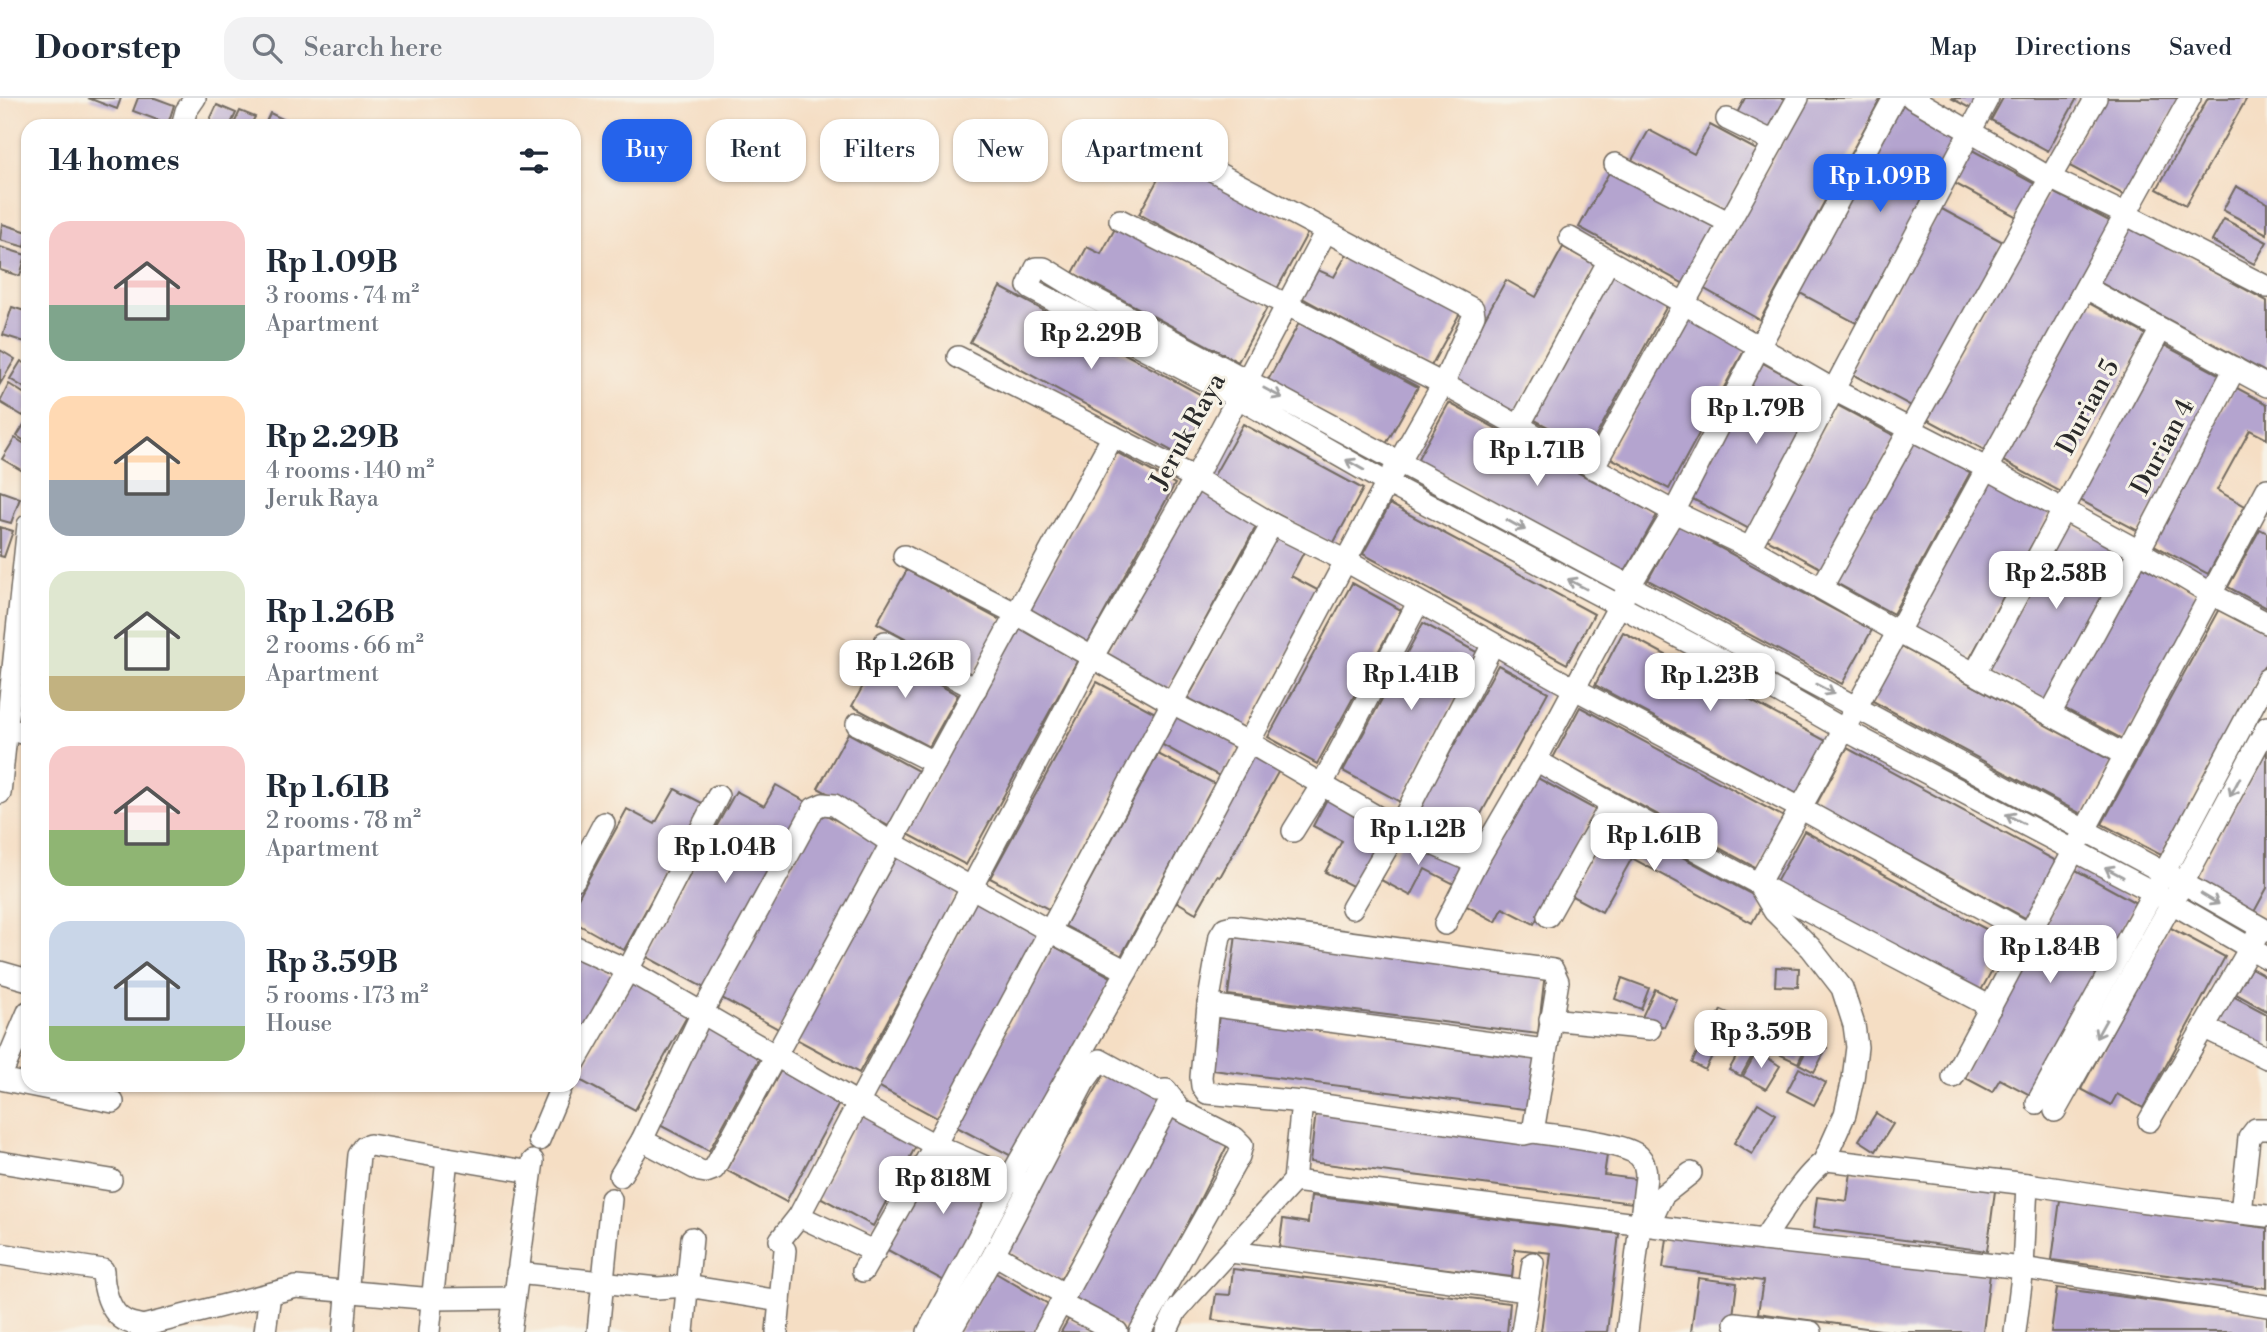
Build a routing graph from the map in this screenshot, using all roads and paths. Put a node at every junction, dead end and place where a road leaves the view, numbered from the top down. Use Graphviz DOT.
graph roads {
  1 [pos="195,98"];
  2 [pos="1798,98"];
  3 [pos="1894,98"];
  4 [pos="1912,98"];
  5 [pos="1988,98"];
  6 [pos="2096,98"];
  7 [pos="2190,98"];
  8 [pos="184,119"];
  9 [pos="1727,119"];
  10 [pos="1969,131"];
  11 [pos="1774,142"];
  12 [pos="1615,164"];
  13 [pos="1228,178"];
  14 [pos="2050,178"];
  15 [pos="2125,214"];
  16 [pos="1120,220"];
  17 [pos="1728,222"];
  18 [pos="1326,230"];
  19 [pos="1570,238"];
  20 [pos="1608,262"];
  21 [pos="2267,287"];
  22 [pos="2086,288"];
  23 [pos="1088,295"];
  24 [pos="1684,304"];
  25 [pos="1288,305"];
  26 [pos="1078,315"];
  27 [pos="2161,329"];
  28 [pos="1759,347"];
  29 [pos="958,357"];
  30 [pos="2235,368"];
  31 [pos="1443,384"];
  32 [pos="2267,386"];
  33 [pos="1243,389"];
  34 [pos="1834,390"];
  35 [pos="1519,426"];
  36 [pos="1909,429"];
  37 [pos="1113,436"];
  38 [pos="1399,462"];
  39 [pos="1593,468"];
  40 [pos="1986,468"];
  41 [pos="1195,478"];
  42 [pos="1387,483"];
  43 [pos="2267,489"];
  44 [pos="2064,511"];
  45 [pos="1674,512"];
  46 [pos="1272,524"];
  47 [pos="1750,548"];
  48 [pos="2139,551"];
  49 [pos="904,556"];
  50 [pos="1346,561"];
  51 [pos="1629,586"];
  52 [pos="1822,587"];
  53 [pos="2211,594"];
  54 [pos="21,603"];
  55 [pos="1418,603"];
  56 [pos="1619,606"];
  57 [pos="1017,614"];
  58 [pos="2267,623"];
  59 [pos="1896,631"];
  60 [pos="885,642"];
  61 [pos="1493,645"];
  62 [pos="1093,656"];
  63 [pos="1975,673"];
  64 [pos="2267,679"];
  65 [pos="1573,688"];
  66 [pos="976,689"];
  67 [pos="1172,704"];
  68 [pos="1857,707"];
  69 [pos="2050,714"];
  70 [pos="857,724"];
  71 [pos="2267,726"];
  72 [pos="6,728"];
  73 [pos="1845,730"];
  74 [pos="21,733"];
  75 [pos="1250,743"];
  76 [pos="2124,755"];
  77 [pos="1536,760"];
  78 [pos="934,763"];
  79 [pos="1970,770"];
  80 [pos="1321,786"];
  81 [pos="1960,791"];
  82 [pos="0,793"];
  83 [pos="718,796"];
  84 [pos="1611,804"];
  85 [pos="1800,808"];
  86 [pos="604,823"];
  87 [pos="1398,829"];
  88 [pos="1293,831"];
  89 [pos="2085,831"];
  90 [pos="890,842"];
  91 [pos="2075,851"];
  92 [pos="1475,863"];
  93 [pos="581,867"];
  94 [pos="2164,873"];
  95 [pos="2183,883"];
  96 [pos="1758,884"];
  97 [pos="972,886"];
  98 [pos="2162,898"];
  99 [pos="1352,908"];
  100 [pos="1548,916"];
  101 [pos="1444,924"];
  102 [pos="2265,926"];
  103 [pos="1051,932"];
  104 [pos="2029,934"];
  105 [pos="581,949"];
  106 [pos="2258,953"];
  107 [pos="628,970"];
  108 [pos="1127,971"];
  109 [pos="0,972"];
  110 [pos="21,978"];
  111 [pos="1208,1005"];
  112 [pos="1991,1007"];
  113 [pos="702,1013"];
  114 [pos="1550,1019"];
  115 [pos="2205,1028"];
  116 [pos="21,1029"];
  117 [pos="1650,1029"];
  118 [pos="1545,1049"];
  119 [pos="581,1052"];
  120 [pos="775,1056"];
  121 [pos="2267,1058"];
  122 [pos="1953,1077"];
  123 [pos="0,1079"];
  124 [pos="21,1083"];
  125 [pos="64,1092"];
  126 [pos="559,1092"];
  127 [pos="1172,1098"];
  128 [pos="2050,1099"];
  129 [pos="113,1102"];
  130 [pos="1302,1102"];
  131 [pos="859,1104"];
  132 [pos="2149,1121"];
  133 [pos="2267,1129"];
  134 [pos="1533,1132"];
  135 [pos="642,1140"];
  136 [pos="934,1145"];
  137 [pos="447,1158"];
  138 [pos="535,1158"];
  139 [pos="0,1161"];
  140 [pos="1824,1161"];
  141 [pos="1691,1173"];
  142 [pos="620,1176"];
  143 [pos="111,1180"];
  144 [pos="1020,1181"];
  145 [pos="1294,1181"];
  146 [pos="2027,1184"];
  147 [pos="611,1199"];
  148 [pos="2241,1213"];
  149 [pos="799,1216"];
  150 [pos="2267,1216"];
  151 [pos="1645,1224"];
  152 [pos="692,1238"];
  153 [pos="1763,1240"];
  154 [pos="875,1252"];
  155 [pos="1231,1252"];
  156 [pos="0,1254"];
  157 [pos="994,1254"];
  158 [pos="1533,1262"];
  159 [pos="2023,1268"];
  160 [pos="863,1271"];
  161 [pos="517,1273"];
  162 [pos="603,1281"];
  163 [pos="687,1286"];
  164 [pos="1527,1291"];
  165 [pos="348,1293"];
  166 [pos="270,1294"];
  167 [pos="514,1298"];
  168 [pos="433,1299"];
  169 [pos="1063,1299"];
  170 [pos="780,1301"];
  171 [pos="2267,1306"];
  172 [pos="1735,1320"];
  173 [pos="185,1323"];
  174 [pos="265,1332"];
  175 [pos="344,1332"];
  176 [pos="429,1332"];
  177 [pos="510,1332"];
  178 [pos="598,1332"];
  179 [pos="683,1332"];
  180 [pos="777,1332"];
  181 [pos="928,1332"];
  182 [pos="950,1332"];
  183 [pos="1045,1332"];
  184 [pos="1117,1332"];
  185 [pos="1140,1332"];
  186 [pos="1166,1332"];
  187 [pos="1172,1332"];
  188 [pos="1522,1332"];
  189 [pos="1628,1332"];
  190 [pos="1811,1332"];
  191 [pos="2015,1332"];
  1 -- 8 [label="street"];
  2 -- 11 [label="street"];
  3 -- 28 [label="street"];
  4 -- 10 [label="street"];
  5 -- 10 [label="street"];
  6 -- 14 [label="street"];
  7 -- 15 [label="street"];
  9 -- 11 [label="street"];
  10 -- 14 [label="street"];
  10 -- 34 [label="street"];
  11 -- 17 [label="street"];
  12 -- 17 [label="street"];
  13 -- 18 [label="street"];
  14 -- 15 [label="street"];
  14 -- 36 [label="street"];
  15 -- 21 [label="street"];
  15 -- 22 [label="street"];
  16 -- 25 [label="street"];
  17 -- 24 [label="street"];
  18 -- 25 [label="street, Jeruk Raya"];
  18 -- 31 [label="street"];
  19 -- 20 [label="street"];
  20 -- 24 [label="street"];
  20 -- 35 [label="street"];
  22 -- 27 [label="street"];
  22 -- 40 [label="street"];
  23 -- 26 [label="street"];
  23 -- 26 [label="street"];
  23 -- 33 [label="street"];
  24 -- 28 [label="street"];
  24 -- 39 [label="street"];
  25 -- 31 [label="street"];
  25 -- 33 [label="street, Jeruk Raya"];
  26 -- 33 [label="street"];
  27 -- 30 [label="street"];
  27 -- 44 [label="street, Durian 5"];
  28 -- 34 [label="street"];
  28 -- 45 [label="street"];
  29 -- 37 [label="street"];
  30 -- 32 [label="street"];
  30 -- 48 [label="street, Durian 4"];
  31 -- 35 [label="street"];
  31 -- 38 [label="street"];
  33 -- 38 [label="street, one-way"];
  33 -- 41 [label="street, Jeruk Raya"];
  42 -- 33 [label="street, one-way"];
  34 -- 36 [label="street"];
  34 -- 47 [label="street"];
  35 -- 39 [label="street"];
  36 -- 40 [label="street"];
  36 -- 52 [label="street"];
  37 -- 41 [label="street"];
  37 -- 57 [label="street"];
  38 -- 42 [label="street"];
  38 -- 51 [label="street, one-way"];
  39 -- 45 [label="street"];
  40 -- 44 [label="street"];
  40 -- 59 [label="street"];
  41 -- 46 [label="street"];
  41 -- 62 [label="street, Jeruk Raya"];
  42 -- 50 [label="street"];
  56 -- 42 [label="street, one-way"];
  43 -- 53 [label="street"];
  44 -- 48 [label="street"];
  44 -- 63 [label="street, Durian 5"];
  45 -- 47 [label="street"];
  45 -- 51 [label="street"];
  46 -- 50 [label="street"];
  46 -- 67 [label="street"];
  47 -- 52 [label="street"];
  48 -- 53 [label="street"];
  48 -- 69 [label="street, Durian 4"];
  49 -- 57 [label="street"];
  50 -- 55 [label="street"];
  50 -- 75 [label="street"];
  51 -- 56 [label="street"];
  51 -- 68 [label="street, one-way"];
  52 -- 59 [label="street"];
  53 -- 58 [label="street"];
  53 -- 76 [label="street"];
  54 -- 72 [label="street"];
  55 -- 61 [label="street"];
  55 -- 80 [label="street"];
  56 -- 65 [label="street"];
  56 -- 73 [label="street"];
  57 -- 62 [label="street"];
  57 -- 66 [label="street"];
  59 -- 63 [label="street"];
  59 -- 68 [label="street"];
  60 -- 66 [label="street"];
  61 -- 65 [label="street"];
  61 -- 87 [label="street"];
  62 -- 67 [label="street"];
  62 -- 97 [label="street, Jeruk Raya"];
  63 -- 69 [label="street"];
  64 -- 94 [label="street"];
  65 -- 77 [label="street"];
  65 -- 85 [label="street"];
  66 -- 78 [label="street"];
  67 -- 75 [label="street"];
  67 -- 103 [label="street"];
  68 -- 73 [label="street"];
  68 -- 79 [label="street"];
  69 -- 76 [label="street"];
  70 -- 78 [label="street"];
  71 -- 95 [label="street, one-way"];
  72 -- 74 [label="street"];
  72 -- 82 [label="street"];
  73 -- 81 [label="street"];
  73 -- 85 [label="street"];
  75 -- 80 [label="street"];
  75 -- 108 [label="street"];
  76 -- 89 [label="street"];
  77 -- 84 [label="street"];
  77 -- 92 [label="street"];
  78 -- 90 [label="street"];
  79 -- 81 [label="street"];
  79 -- 89 [label="street"];
  80 -- 87 [label="street"];
  80 -- 88 [label="street"];
  91 -- 81 [label="street, one-way"];
  83 -- 107 [label="street"];
  84 -- 96 [label="street"];
  84 -- 100 [label="street"];
  85 -- 96 [label="street"];
  85 -- 104 [label="street"];
  86 -- 93 [label="street"];
  87 -- 92 [label="street"];
  87 -- 99 [label="street"];
  89 -- 91 [label="street"];
  89 -- 94 [label="street"];
  90 -- 97 [label="street"];
  90 -- 113 [label="street"];
  90 -- 120 [label="street"];
  98 -- 91 [label="street, one-way"];
  91 -- 104 [label="street"];
  92 -- 101 [label="street"];
  94 -- 95 [label="street"];
  94 -- 98 [label="street"];
  95 -- 98 [label="street"];
  95 -- 102 [label="street, one-way"];
  96 -- 112 [label="street"];
  96 -- 140 [label="street"];
  97 -- 103 [label="street"];
  97 -- 131 [label="street, Jeruk Raya"];
  98 -- 106 [label="street"];
  98 -- 128 [label="street"];
  102 -- 106 [label="street"];
  103 -- 108 [label="street"];
  103 -- 136 [label="street"];
  104 -- 112 [label="street"];
  105 -- 107 [label="street"];
  106 -- 115 [label="street"];
  107 -- 113 [label="street"];
  107 -- 119 [label="street"];
  108 -- 144 [label="street"];
  109 -- 110 [label="street"];
  111 -- 114 [label="street"];
  111 -- 118 [label="street"];
  111 -- 130 [label="street"];
  112 -- 122 [label="street"];
  113 -- 120 [label="street"];
  113 -- 135 [label="street"];
  114 -- 117 [label="street"];
  114 -- 118 [label="street"];
  115 -- 121 [label="street"];
  115 -- 132 [label="street"];
  116 -- 123 [label="street"];
  118 -- 134 [label="street"];
  120 -- 131 [label="street"];
  120 -- 135 [label="street"];
  123 -- 124 [label="street"];
  125 -- 129 [label="street"];
  126 -- 138 [label="street"];
  127 -- 144 [label="street"];
  127 -- 169 [label="street"];
  127 -- 185 [label="street"];
  130 -- 134 [label="street"];
  130 -- 145 [label="street"];
  131 -- 136 [label="street"];
  131 -- 149 [label="street, Jeruk Raya"];
  133 -- 148 [label="street"];
  134 -- 151 [label="street"];
  135 -- 142 [label="street"];
  136 -- 144 [label="street"];
  136 -- 154 [label="street"];
  137 -- 138 [label="street"];
  137 -- 165 [label="street"];
  137 -- 168 [label="street"];
  138 -- 161 [label="street"];
  139 -- 143 [label="street"];
  140 -- 146 [label="street"];
  140 -- 153 [label="street"];
  141 -- 151 [label="street"];
  144 -- 157 [label="street"];
  144 -- 181 [label="street"];
  145 -- 151 [label="street"];
  145 -- 155 [label="street"];
  146 -- 148 [label="street"];
  146 -- 159 [label="street"];
  147 -- 162 [label="street"];
  148 -- 150 [label="street"];
  149 -- 154 [label="street"];
  149 -- 170 [label="street, Jeruk Raya"];
  151 -- 153 [label="street"];
  151 -- 189 [label="street"];
  152 -- 163 [label="street"];
  153 -- 159 [label="street"];
  154 -- 160 [label="street"];
  155 -- 164 [label="street"];
  155 -- 186 [label="street"];
  156 -- 173 [label="street"];
  157 -- 169 [label="street"];
  157 -- 182 [label="street"];
  158 -- 164 [label="street"];
  159 -- 171 [label="street"];
  159 -- 191 [label="street"];
  161 -- 162 [label="street"];
  161 -- 167 [label="street"];
  162 -- 163 [label="street"];
  162 -- 178 [label="street"];
  163 -- 170 [label="street"];
  163 -- 179 [label="street"];
  164 -- 188 [label="street"];
  165 -- 166 [label="street"];
  165 -- 168 [label="street"];
  165 -- 175 [label="street"];
  166 -- 173 [label="street"];
  166 -- 174 [label="street"];
  167 -- 168 [label="street"];
  167 -- 177 [label="street"];
  168 -- 176 [label="street"];
  169 -- 183 [label="street"];
  169 -- 184 [label="street"];
  170 -- 180 [label="street"];
  172 -- 190 [label="street"];
  186 -- 187 [label="street"];
}
